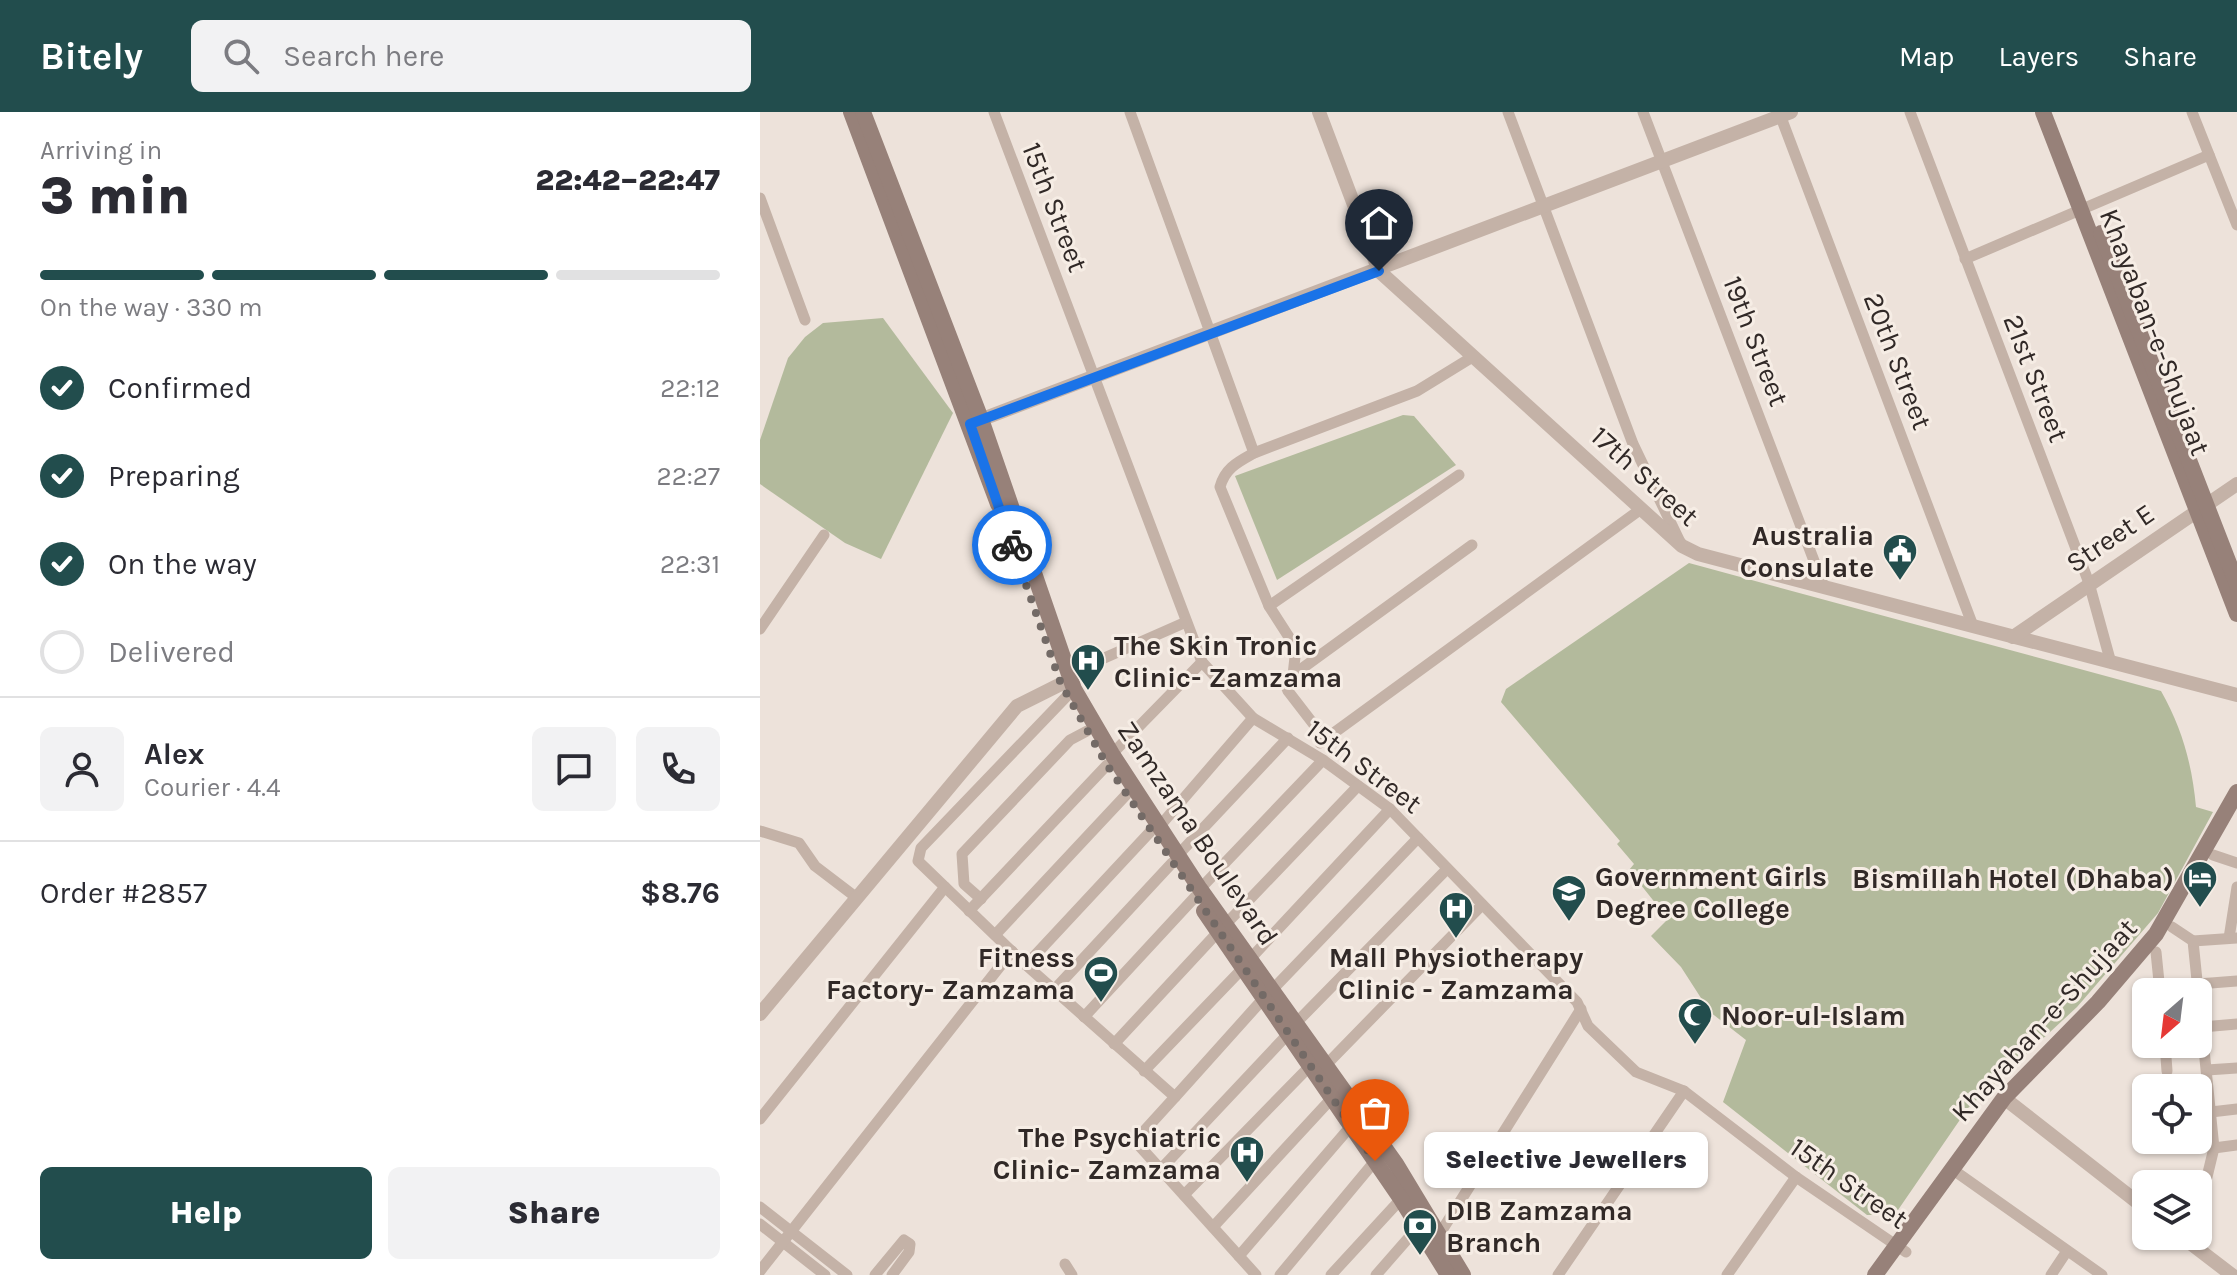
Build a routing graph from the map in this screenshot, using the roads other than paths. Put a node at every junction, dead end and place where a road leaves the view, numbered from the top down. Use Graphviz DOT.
graph roads {
  1 [pos="851,112"];
  2 [pos="863,112"];
  3 [pos="994,112"];
  4 [pos="1130,112"];
  5 [pos="1319,112"];
  6 [pos="1508,112"];
  7 [pos="1643,112"];
  8 [pos="1910,112"];
  9 [pos="2043,112"];
  10 [pos="2055,112"];
  11 [pos="2192,112"];
  12 [pos="1783,113"];
  13 [pos="2209,155"];
  14 [pos="1661,162"];
  15 [pos="760,198"];
  16 [pos="1543,206"];
  17 [pos="2086,209"];
  18 [pos="2237,225"];
  19 [pos="1965,259"];
  20 [pos="1379,271"];
  21 [pos="805,320"];
  22 [pos="1211,332"];
  23 [pos="1474,356"];
  24 [pos="1093,376"];
  25 [pos="975,421"];
  26 [pos="1254,453"];
  27 [pos="1459,475"];
  28 [pos="2237,484"];
  29 [pos="1641,509"];
  30 [pos="2202,509"];
  31 [pos="824,535"];
  32 [pos="1472,545"];
  33 [pos="1682,546"];
  34 [pos="2089,583"];
  35 [pos="2237,584"];
  36 [pos="1824,587"];
  37 [pos="1269,606"];
  38 [pos="2237,614"];
  39 [pos="1186,622"];
  40 [pos="1973,626"];
  41 [pos="760,629"];
  42 [pos="2013,637"];
  43 [pos="1202,662"];
  44 [pos="2111,663"];
  45 [pos="1293,675"];
  46 [pos="1065,685"];
  47 [pos="2237,695"];
  48 [pos="1253,718"];
  49 [pos="1087,731"];
  50 [pos="1288,738"];
  51 [pos="1325,739"];
  52 [pos="1310,751"];
  53 [pos="1109,760"];
  54 [pos="1323,760"];
  55 [pos="1358,786"];
  56 [pos="2237,792"];
  57 [pos="1126,795"];
  58 [pos="1390,809"];
  59 [pos="2237,812"];
  60 [pos="1155,829"];
  61 [pos="760,831"];
  62 [pos="1418,838"];
  63 [pos="2213,855"];
  64 [pos="1175,859"];
  65 [pos="2237,863"];
  66 [pos="1447,869"];
  67 [pos="945,887"];
  68 [pos="2237,887"];
  69 [pos="1198,893"];
  70 [pos="857,898"];
  71 [pos="981,899"];
  72 [pos="1482,905"];
  73 [pos="969,911"];
  74 [pos="2172,927"];
  75 [pos="1222,928"];
  76 [pos="995,935"];
  77 [pos="2233,938"];
  78 [pos="2193,941"];
  79 [pos="1012,951"];
  80 [pos="2156,952"];
  81 [pos="1246,964"];
  82 [pos="1026,965"];
  83 [pos="2159,978"];
  84 [pos="2197,978"];
  85 [pos="2237,981"];
  86 [pos="2212,983"];
  87 [pos="1054,990"];
  88 [pos="1268,994"];
  89 [pos="1581,1009"];
  90 [pos="760,1014"];
  91 [pos="1084,1017"];
  92 [pos="2237,1024"];
  93 [pos="2212,1026"];
  94 [pos="1292,1029"];
  95 [pos="1114,1044"];
  96 [pos="2166,1058"];
  97 [pos="2206,1058"];
  98 [pos="1327,1064"];
  99 [pos="1310,1066"];
  100 [pos="2237,1068"];
  101 [pos="2207,1070"];
  102 [pos="1144,1071"];
  103 [pos="2167,1071"];
  104 [pos="2207,1074"];
  105 [pos="1684,1091"];
  106 [pos="1175,1097"];
  107 [pos="1332,1098"];
  108 [pos="2008,1101"];
  109 [pos="2237,1109"];
  110 [pos="2212,1112"];
  111 [pos="760,1119"];
  112 [pos="2212,1124"];
  113 [pos="1351,1126"];
  114 [pos="2237,1145"];
  115 [pos="2214,1148"];
  116 [pos="1375,1161"];
  117 [pos="1161,1169"];
  118 [pos="2209,1170"];
  119 [pos="1959,1174"];
  120 [pos="1796,1177"];
  121 [pos="1184,1195"];
  122 [pos="2132,1198"];
  123 [pos="1401,1199"];
  124 [pos="760,1207"];
  125 [pos="760,1224"];
  126 [pos="1213,1227"];
  127 [pos="1418,1227"];
  128 [pos="793,1232"];
  129 [pos="1439,1235"];
  130 [pos="784,1242"];
  131 [pos="1901,1249"];
  132 [pos="2202,1250"];
  133 [pos="2067,1251"];
  134 [pos="1239,1256"];
  135 [pos="1065,1264"];
  136 [pos="760,1271"];
  137 [pos="825,1275"];
  138 [pos="847,1275"];
  139 [pos="875,1275"];
  140 [pos="892,1275"];
  141 [pos="1072,1275"];
  142 [pos="1256,1275"];
  143 [pos="1280,1275"];
  144 [pos="1331,1275"];
  145 [pos="1376,1275"];
  146 [pos="1448,1275"];
  147 [pos="1463,1275"];
  148 [pos="1558,1275"];
  149 [pos="1727,1275"];
  150 [pos="1875,1275"];
  151 [pos="1889,1275"];
  152 [pos="2051,1275"];
  153 [pos="2102,1275"];
  154 [pos="2232,1275"];
  1 -- 25 [label="main road, Zamzama Boulevard"];
  2 -- 25 [label="main road, Zamzama Boulevard"];
  3 -- 24 [label="street, 15th Street"];
  4 -- 22 [label="street"];
  5 -- 20 [label="street, 17th Street"];
  6 -- 16 [label="street"];
  7 -- 14 [label="street, 19th Street"];
  8 -- 19 [label="street, 21st Street"];
  9 -- 17 [label="main road, Khayaban-e-Shujaat"];
  10 -- 17 [label="main road, Khayaban-e-Shujaat"];
  11 -- 13 [label="street"];
  12 -- 14 [label="street"];
  12 -- 40 [label="street, 20th Street"];
  13 -- 17 [label="street"];
  13 -- 18 [label="street"];
  14 -- 16 [label="street"];
  14 -- 36 [label="street, 19th Street"];
  15 -- 21 [label="street"];
  16 -- 20 [label="street"];
  16 -- 33 [label="street"];
  17 -- 19 [label="street"];
  17 -- 30 [label="main road, Khayaban-e-Shujaat"];
  19 -- 34 [label="street, 21st Street"];
  20 -- 22 [label="street"];
  20 -- 23 [label="street, 17th Street"];
  22 -- 24 [label="street"];
  22 -- 26 [label="street"];
  23 -- 26 [label="street"];
  23 -- 29 [label="street, 17th Street"];
  24 -- 25 [label="street"];
  24 -- 39 [label="street, 15th Street"];
  25 -- 46 [label="main road, Zamzama Boulevard"];
  26 -- 37 [label="street"];
  27 -- 37 [label="street"];
  28 -- 30 [label="street, Street E"];
  29 -- 33 [label="street, 17th Street"];
  29 -- 51 [label="street"];
  30 -- 34 [label="street, Street E"];
  30 -- 35 [label="main road, Khayaban-e-Shujaat"];
  30 -- 38 [label="main road, Khayaban-e-Shujaat"];
  31 -- 41 [label="street"];
  32 -- 45 [label="street"];
  33 -- 36 [label="street, 17th Street"];
  34 -- 42 [label="street, Street E"];
  34 -- 44 [label="street, 21st Street"];
  36 -- 40 [label="street, 17th Street"];
  37 -- 45 [label="street"];
  39 -- 43 [label="street, 15th Street"];
  39 -- 46 [label="street"];
  40 -- 42 [label="street, 17th Street"];
  42 -- 44 [label="street, 17th Street"];
  43 -- 48 [label="street, 15th Street"];
  43 -- 53 [label="street"];
  44 -- 47 [label="street, 17th Street"];
  45 -- 51 [label="street"];
  46 -- 49 [label="main road, Zamzama Boulevard"];
  46 -- 53 [label="main road, Zamzama Boulevard"];
  46 -- 67 [label="street"];
  46 -- 70 [label="street"];
  48 -- 50 [label="street, 15th Street"];
  48 -- 60 [label="street"];
  49 -- 53 [label="main road, Zamzama Boulevard"];
  49 -- 71 [label="street"];
  50 -- 52 [label="street, 15th Street"];
  50 -- 64 [label="street"];
  51 -- 52 [label="street"];
  52 -- 54 [label="street, 15th Street"];
  53 -- 57 [label="main road, Zamzama Boulevard"];
  53 -- 60 [label="main road, Zamzama Boulevard"];
  53 -- 71 [label="street"];
  54 -- 55 [label="street, 15th Street"];
  54 -- 69 [label="street"];
  55 -- 58 [label="street, 15th Street"];
  55 -- 75 [label="street"];
  56 -- 108 [label="main road, Khayaban-e-Shujaat"];
  57 -- 60 [label="main road, Zamzama Boulevard"];
  57 -- 76 [label="street"];
  58 -- 62 [label="street, 15th Street"];
  58 -- 81 [label="street"];
  59 -- 63 [label="main road, Khayaban-e-Shujaat"];
  60 -- 64 [label="main road, Zamzama Boulevard"];
  60 -- 82 [label="street"];
  61 -- 70 [label="street"];
  62 -- 66 [label="street, 15th Street"];
  62 -- 88 [label="street"];
  63 -- 65 [label="street"];
  63 -- 74 [label="main road, Khayaban-e-Shujaat"];
  64 -- 69 [label="main road, Zamzama Boulevard"];
  64 -- 87 [label="street"];
  66 -- 72 [label="street, 15th Street"];
  66 -- 94 [label="street"];
  67 -- 73 [label="street"];
  67 -- 111 [label="street"];
  68 -- 77 [label="street"];
  69 -- 75 [label="main road, Zamzama Boulevard"];
  69 -- 91 [label="street"];
  70 -- 90 [label="street"];
  71 -- 73 [label="street"];
  72 -- 89 [label="street, 15th Street"];
  72 -- 98 [label="street"];
  73 -- 76 [label="street"];
  74 -- 78 [label="street"];
  74 -- 80 [label="main road, Khayaban-e-Shujaat"];
  75 -- 81 [label="main road, Zamzama Boulevard"];
  75 -- 95 [label="street"];
  76 -- 79 [label="street"];
  77 -- 78 [label="street"];
  78 -- 84 [label="street"];
  79 -- 82 [label="street"];
  79 -- 128 [label="street"];
  80 -- 83 [label="street"];
  80 -- 108 [label="main road, Khayaban-e-Shujaat"];
  81 -- 88 [label="main road, Zamzama Boulevard"];
  81 -- 102 [label="street"];
  82 -- 87 [label="street"];
  85 -- 86 [label="street"];
  87 -- 91 [label="street"];
  88 -- 94 [label="main road, Zamzama Boulevard"];
  88 -- 106 [label="street"];
  89 -- 105 [label="street, 15th Street"];
  89 -- 129 [label="street"];
  91 -- 95 [label="street"];
  92 -- 93 [label="street"];
  94 -- 98 [label="main road, Zamzama Boulevard"];
  94 -- 99 [label="main road, Zamzama Boulevard"];
  94 -- 117 [label="street"];
  95 -- 102 [label="street"];
  96 -- 103 [label="street"];
  97 -- 101 [label="street"];
  98 -- 129 [label="main road, Zamzama Boulevard"];
  99 -- 107 [label="main road, Zamzama Boulevard"];
  99 -- 121 [label="street"];
  100 -- 101 [label="street"];
  101 -- 104 [label="street"];
  102 -- 106 [label="street"];
  105 -- 120 [label="street, 15th Street"];
  105 -- 148 [label="street"];
  106 -- 117 [label="street"];
  107 -- 113 [label="main road, Zamzama Boulevard"];
  107 -- 126 [label="street"];
  108 -- 119 [label="main road, Khayaban-e-Shujaat"];
  108 -- 122 [label="street"];
  108 -- 131 [label="main road, Khayaban-e-Shujaat"];
  109 -- 110 [label="street"];
  112 -- 115 [label="street"];
  113 -- 116 [label="main road, Zamzama Boulevard"];
  113 -- 134 [label="street"];
  114 -- 115 [label="street"];
  115 -- 118 [label="street"];
  116 -- 123 [label="main road, Zamzama Boulevard"];
  116 -- 143 [label="street"];
  117 -- 121 [label="street"];
  119 -- 131 [label="main road, Khayaban-e-Shujaat"];
  119 -- 133 [label="street"];
  120 -- 131 [label="street, 15th Street"];
  120 -- 149 [label="street"];
  121 -- 126 [label="street"];
  123 -- 127 [label="main road, Zamzama Boulevard"];
  123 -- 144 [label="street"];
  124 -- 128 [label="street"];
  125 -- 130 [label="street"];
  126 -- 134 [label="street"];
  127 -- 145 [label="street"];
  127 -- 146 [label="main road, Zamzama Boulevard"];
  128 -- 130 [label="street"];
  128 -- 138 [label="street"];
  129 -- 147 [label="main road, Zamzama Boulevard"];
  130 -- 136 [label="street"];
  130 -- 137 [label="street"];
  131 -- 150 [label="main road, Khayaban-e-Shujaat"];
  131 -- 151 [label="main road, Khayaban-e-Shujaat"];
  132 -- 154 [label="street"];
  133 -- 152 [label="street"];
  133 -- 153 [label="street"];
  134 -- 142 [label="street"];
  135 -- 141 [label="street"];
  139 -- 140 [label="street"];
}
